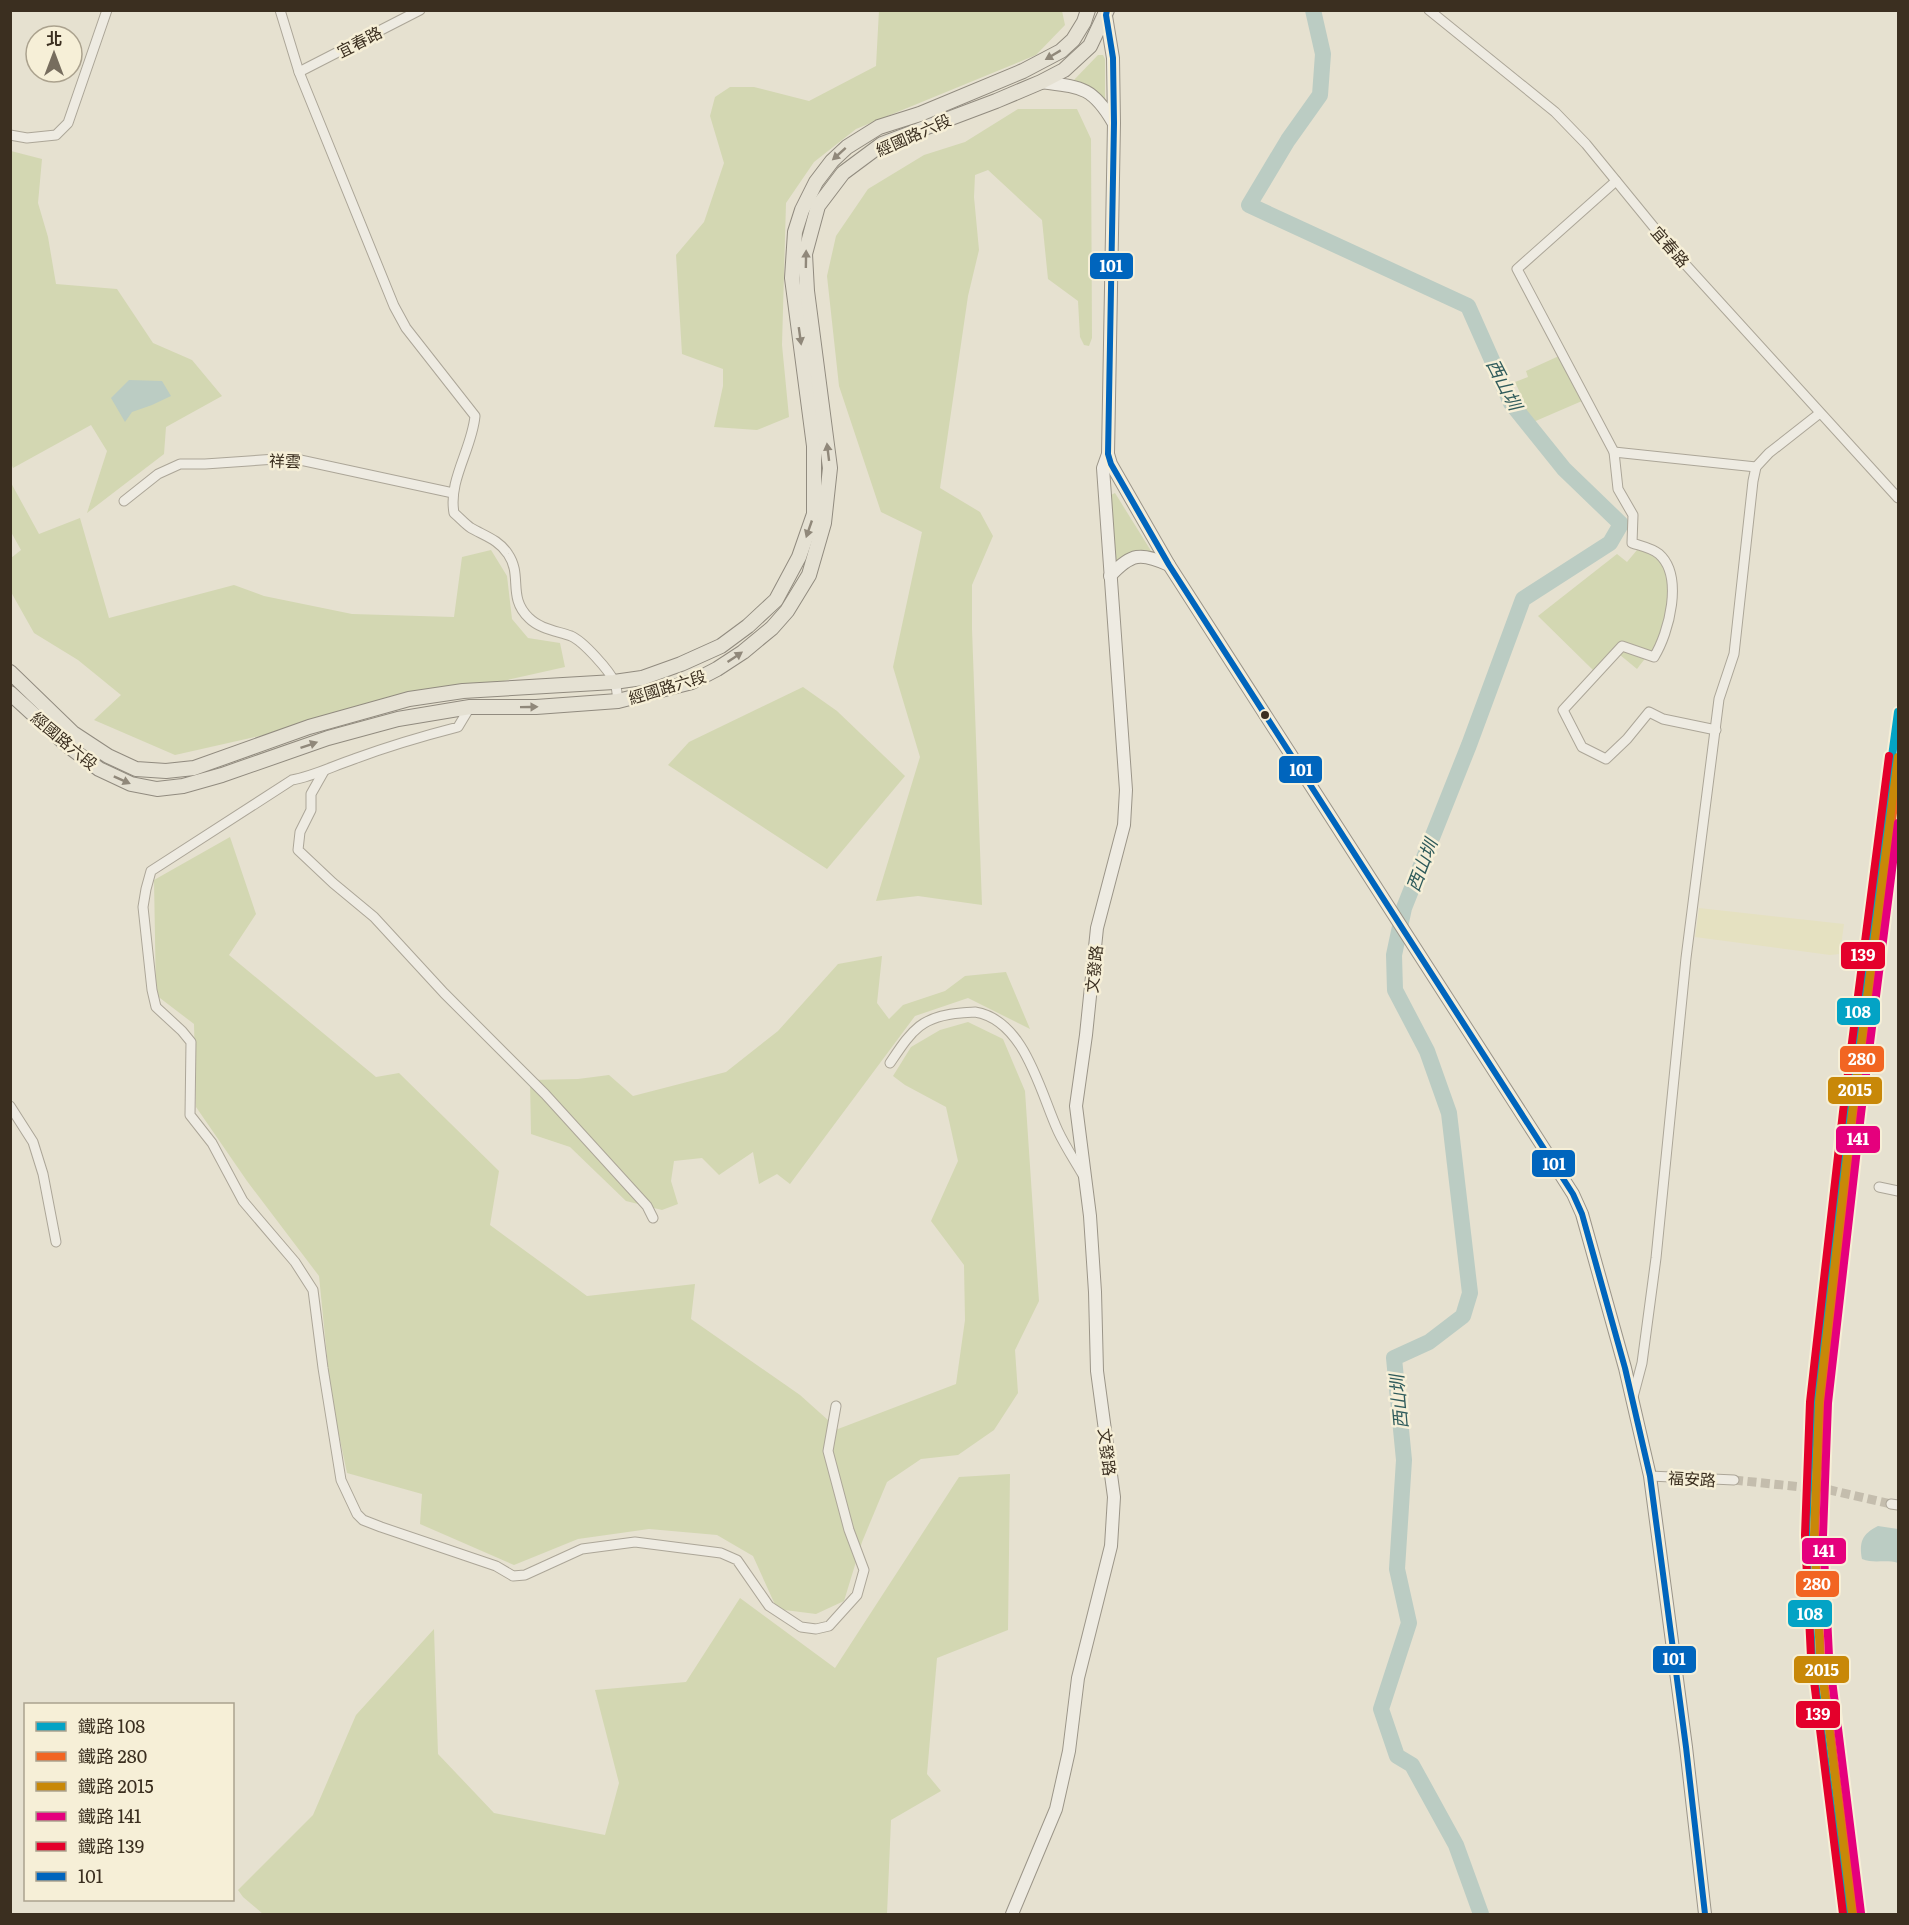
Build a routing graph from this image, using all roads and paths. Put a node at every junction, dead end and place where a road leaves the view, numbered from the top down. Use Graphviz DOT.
graph roads {
  1 [pos="107,10"];
  2 [pos="280,10"];
  3 [pos="420,10"];
  4 [pos="1088,10"];
  5 [pos="1429,10"];
  6 [pos="1106,12"];
  7 [pos="299,72"];
  8 [pos="1041,82"];
  9 [pos="1114,123"];
  10 [pos="873,131"];
  11 [pos="10,135"];
  12 [pos="882,144"];
  13 [pos="1616,182"];
  14 [pos="1820,413"];
  15 [pos="1614,452"];
  16 [pos="1108,454"];
  17 [pos="1756,467"];
  18 [pos="453,493"];
  19 [pos="1899,498"];
  20 [pos="124,501"];
  21 [pos="1169,565"];
  22 [pos="1110,576"];
  23 [pos="10,672"];
  24 [pos="614,682"];
  25 [pos="469,691"];
  26 [pos="10,693"];
  27 [pos="618,701"];
  28 [pos="470,707"];
  29 [pos="1716,730"];
  30 [pos="326,769"];
  31 [pos="890,1063"];
  32 [pos="10,1106"];
  33 [pos="1086,1180"];
  34 [pos="1879,1187"];
  35 [pos="1899,1191"];
  36 [pos="653,1218"];
  37 [pos="56,1242"];
  38 [pos="1632,1399"];
  39 [pos="836,1406"];
  40 [pos="1650,1476"];
  41 [pos="1734,1480"];
  42 [pos="1012,1914"];
  43 [pos="1705,1914"];
  1 -- 11 [label="street"];
  2 -- 7 [label="street"];
  3 -- 7 [label="street, 宜春路"];
  4 -- 10 [label="main road, 經國路六段, one-way"];
  5 -- 13 [label="street, 宜春路"];
  6 -- 8 [label="main road, 經國路六段"];
  6 -- 9 [label="street, 文發路"];
  7 -- 18 [label="street"];
  8 -- 9 [label="street"];
  8 -- 12 [label="main road, 經國路六段"];
  9 -- 16 [label="street, 文發路"];
  10 -- 12 [label="main road"];
  10 -- 24 [label="main road, 經國路六段, one-way"];
  27 -- 12 [label="main road, 經國路六段, one-way"];
  13 -- 14 [label="street, 宜春路"];
  13 -- 15 [label="street"];
  14 -- 17 [label="street"];
  14 -- 19 [label="street, 宜春路"];
  15 -- 17 [label="street"];
  15 -- 29 [label="street"];
  16 -- 21 [label="street"];
  16 -- 22 [label="street, 文發路"];
  17 -- 29 [label="street"];
  18 -- 20 [label="street, 祥雲"];
  18 -- 24 [label="street"];
  21 -- 22 [label="street"];
  21 -- 38 [label="street"];
  22 -- 33 [label="street, 文發路"];
  23 -- 25 [label="main road, 經國路六段"];
  24 -- 25 [label="main road, 經國路六段"];
  24 -- 27 [label="street"];
  25 -- 28 [label="main road"];
  26 -- 28 [label="main road, 經國路六段, one-way"];
  28 -- 27 [label="main road, 經國路六段, one-way"];
  28 -- 30 [label="street"];
  29 -- 38 [label="street"];
  30 -- 36 [label="street"];
  30 -- 39 [label="street"];
  31 -- 33 [label="street"];
  32 -- 37 [label="street"];
  33 -- 42 [label="street, 文發路"];
  34 -- 35 [label="street"];
  38 -- 40 [label="street"];
  40 -- 41 [label="street, 福安路"];
  40 -- 43 [label="street"];
}
